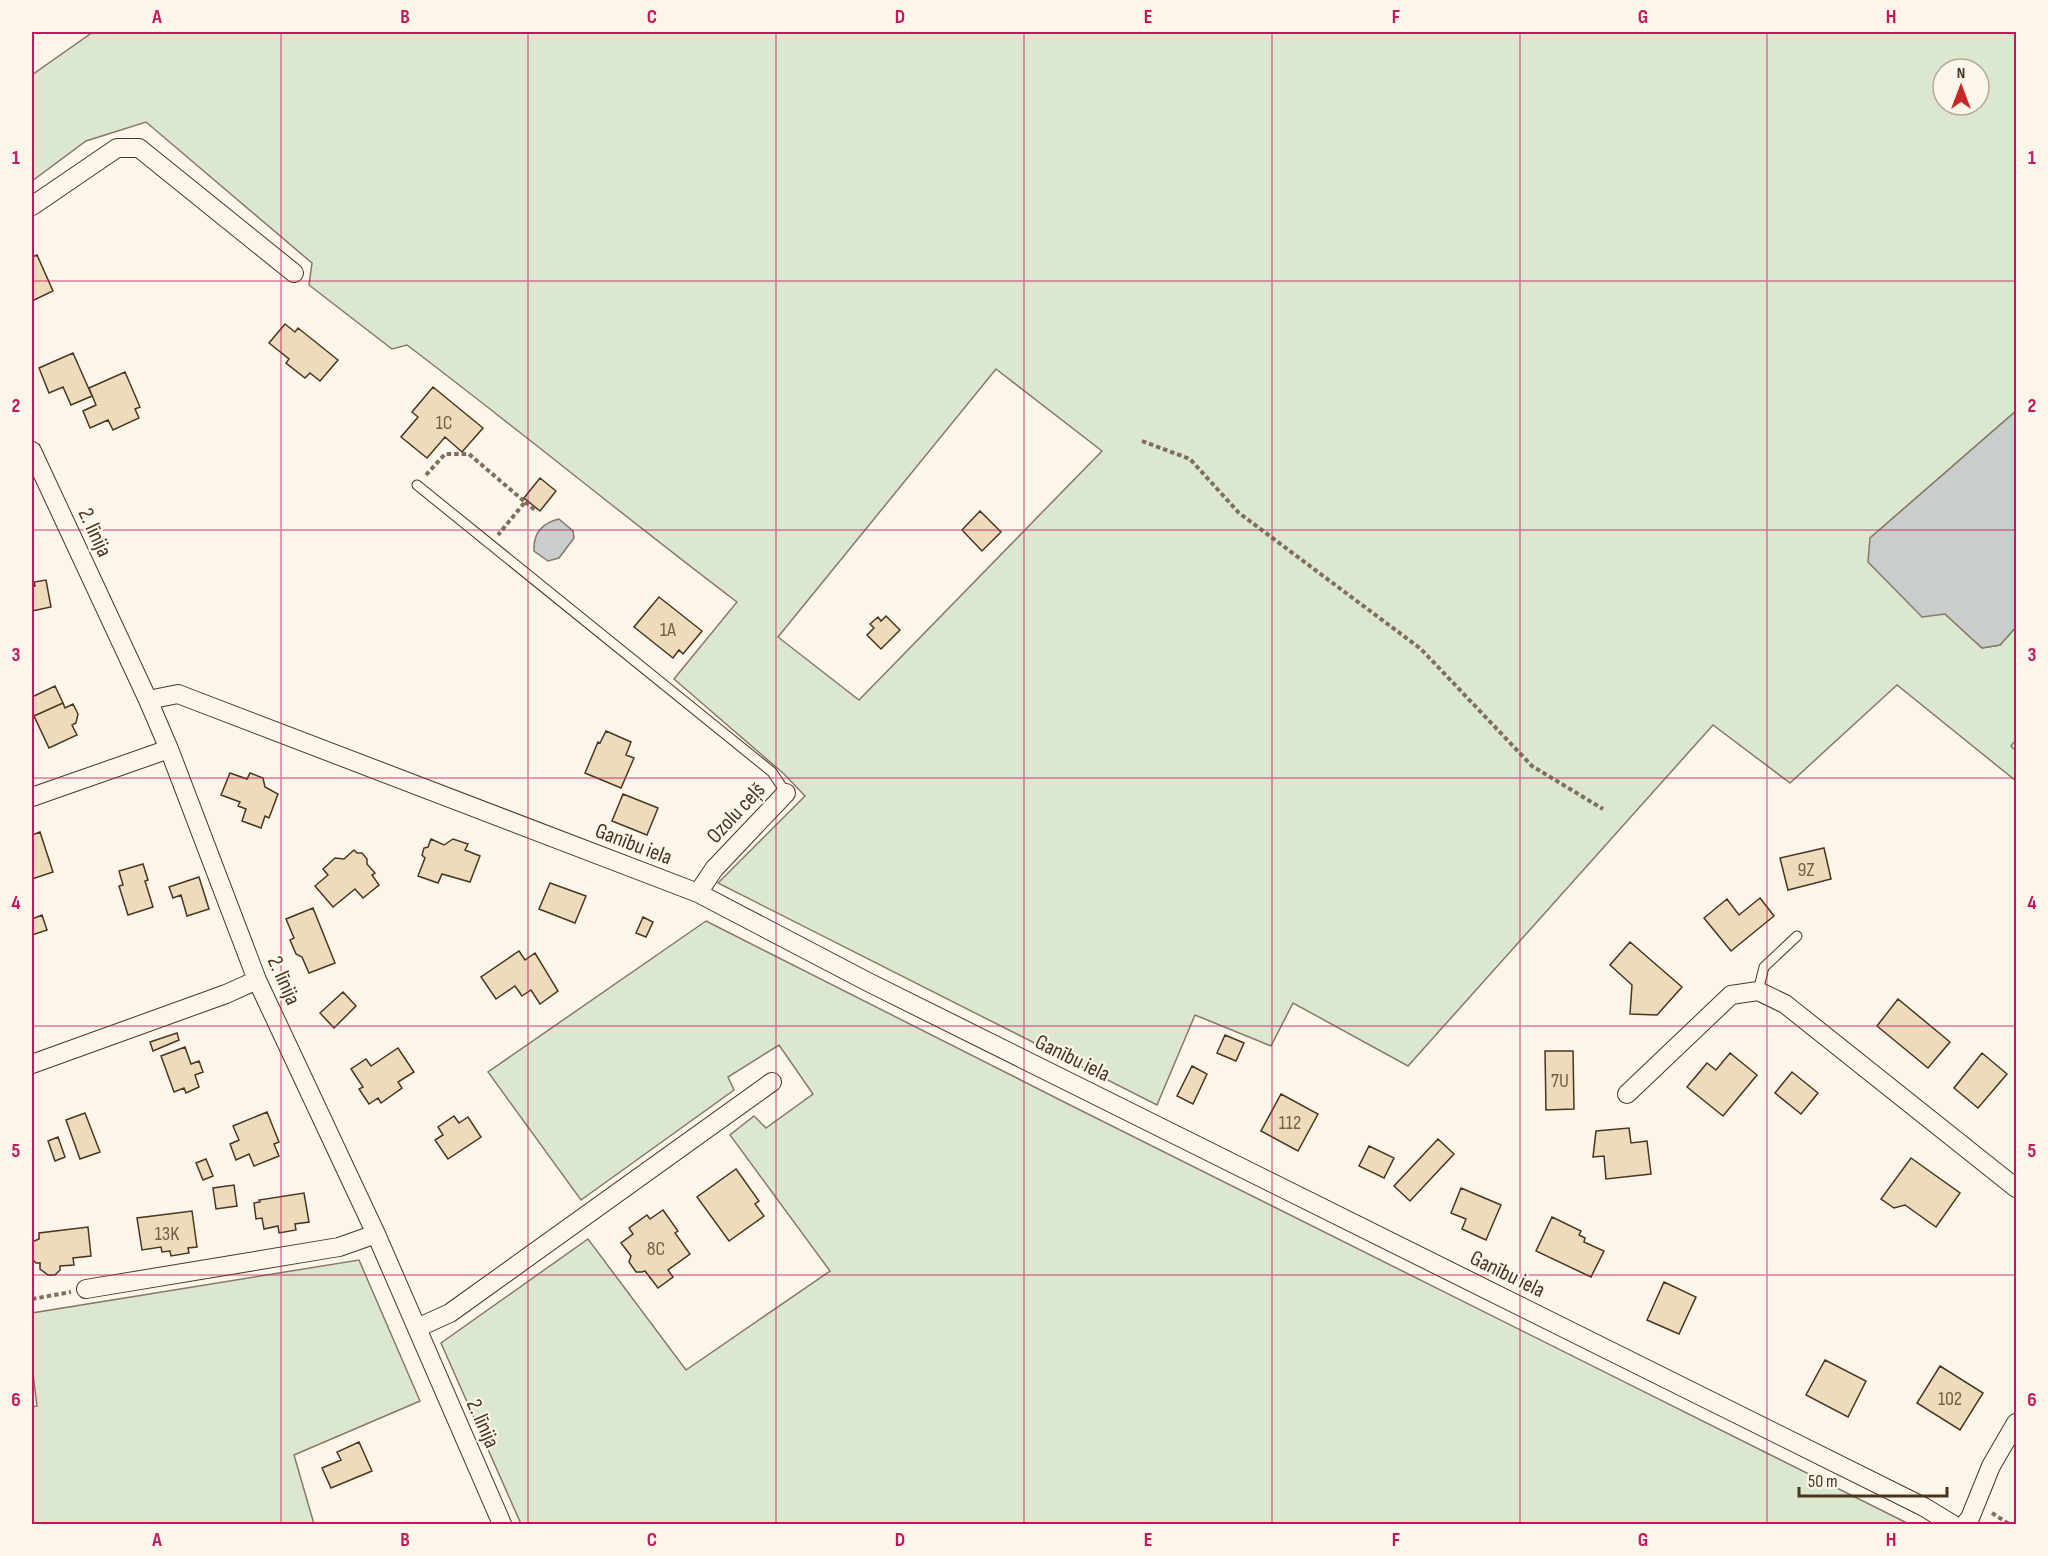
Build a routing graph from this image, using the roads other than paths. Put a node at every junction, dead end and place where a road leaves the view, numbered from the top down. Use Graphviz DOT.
graph roads {
  1 [pos="32,206"];
  2 [pos="294,273"];
  3 [pos="32,452"];
  4 [pos="417,485"];
  5 [pos="148,700"];
  6 [pos="169,749"];
  7 [pos="786,793"];
  8 [pos="32,797"];
  9 [pos="698,894"];
  10 [pos="1797,936"];
  11 [pos="257,980"];
  12 [pos="1758,991"];
  13 [pos="32,1064"];
  14 [pos="772,1082"];
  15 [pos="1627,1094"];
  16 [pos="2016,1188"];
  17 [pos="376,1234"];
  18 [pos="86,1289"];
  19 [pos="417,1329"];
  20 [pos="2016,1423"];
  21 [pos="502,1524"];
  22 [pos="1952,1524"];
  23 [pos="1965,1524"];
  1 -- 2 [label="street"];
  3 -- 5 [label="street, 2. līnija"];
  4 -- 7 [label="lane"];
  5 -- 6 [label="street, 2. līnija"];
  5 -- 9 [label="street, Ganību iela"];
  6 -- 8 [label="street"];
  6 -- 11 [label="street, 2. līnija"];
  7 -- 9 [label="street, Ozolu ceļš"];
  9 -- 22 [label="street, Ganību iela"];
  10 -- 12 [label="lane"];
  11 -- 13 [label="street"];
  11 -- 17 [label="street, 2. līnija"];
  12 -- 15 [label="street"];
  12 -- 16 [label="street"];
  14 -- 19 [label="street"];
  17 -- 18 [label="street"];
  17 -- 19 [label="street, 2. līnija"];
  19 -- 21 [label="street, 2. līnija"];
  20 -- 23 [label="street"];
}
